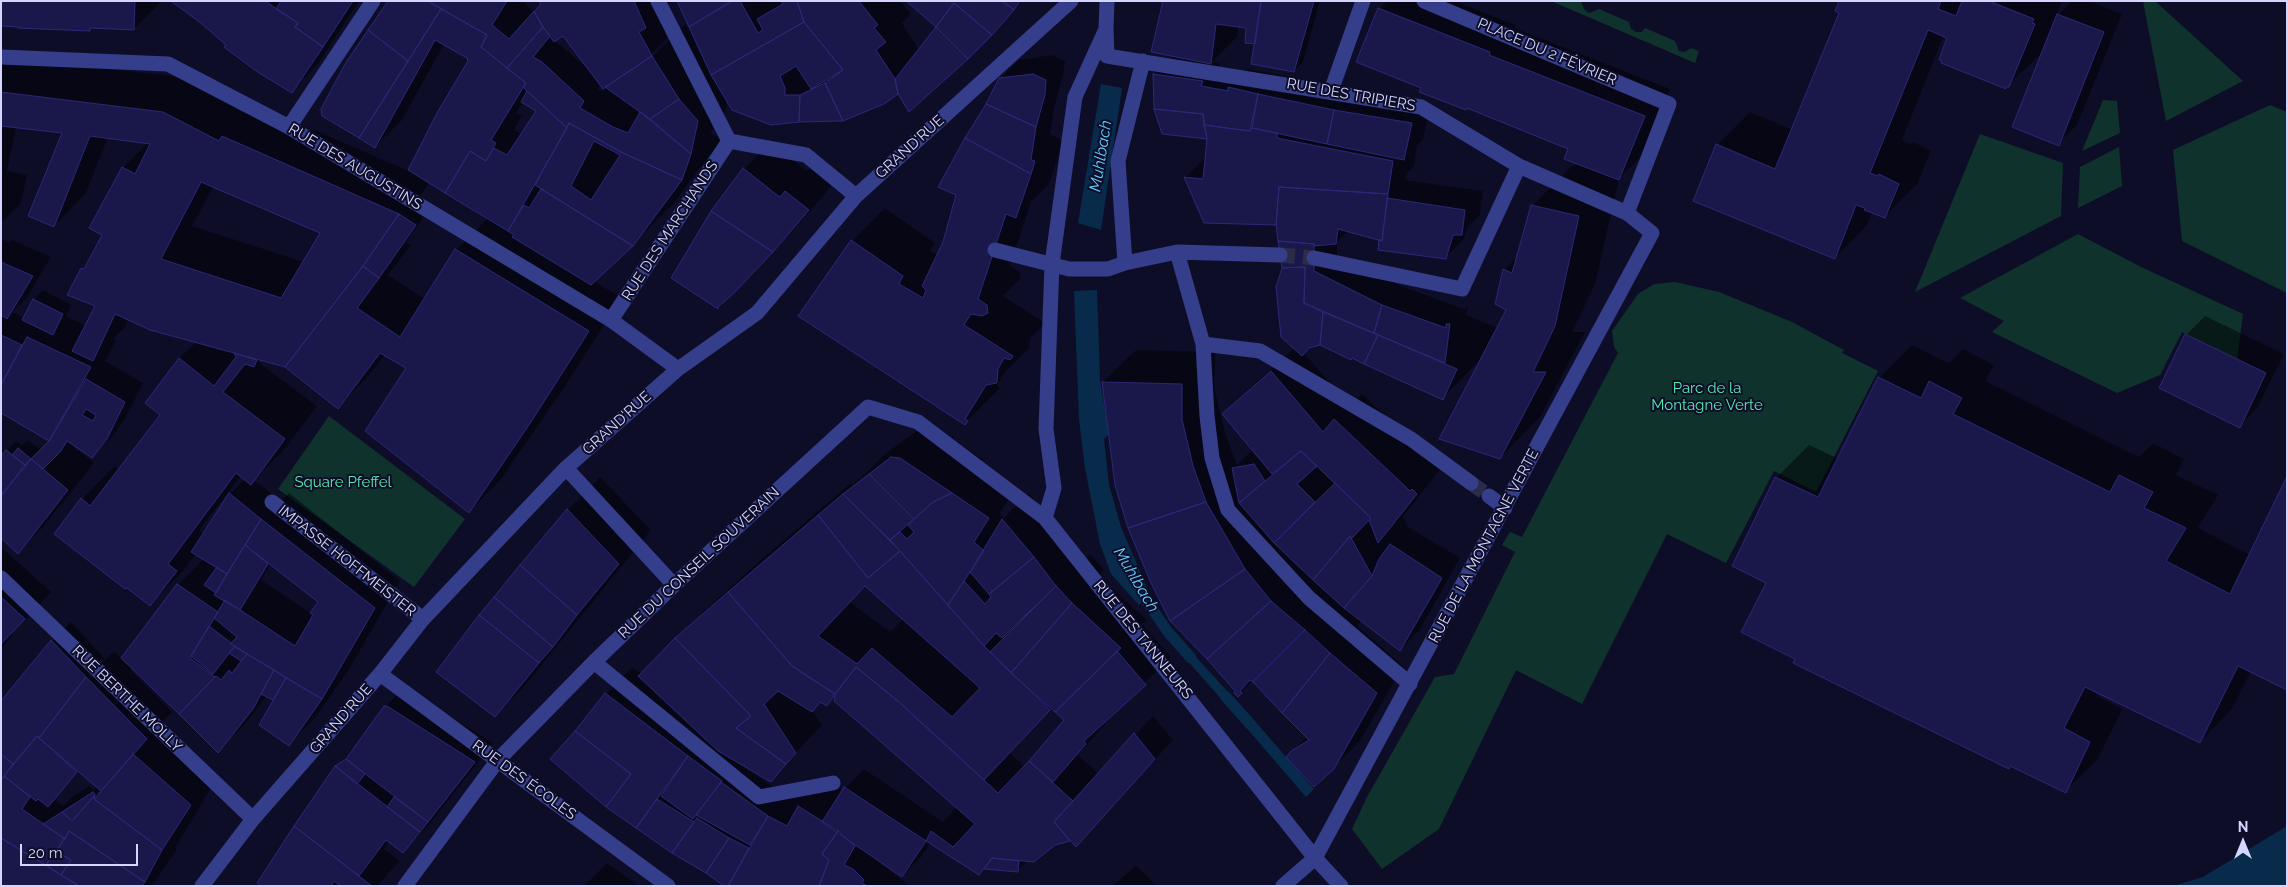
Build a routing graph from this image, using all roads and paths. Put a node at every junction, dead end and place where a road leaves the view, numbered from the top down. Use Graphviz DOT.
graph roads {
  1 [pos="373,1"];
  2 [pos="658,1"];
  3 [pos="1071,1"];
  4 [pos="1107,1"];
  5 [pos="1363,1"];
  6 [pos="1424,1"];
  7 [pos="1106,29"];
  8 [pos="1,56"];
  9 [pos="1143,60"];
  10 [pos="1331,91"];
  11 [pos="290,127"];
  12 [pos="729,141"];
  13 [pos="1519,166"];
  14 [pos="856,196"];
  15 [pos="1627,213"];
  16 [pos="1652,233"];
  17 [pos="995,250"];
  18 [pos="1177,252"];
  19 [pos="1280,255"];
  20 [pos="1314,258"];
  21 [pos="1125,263"];
  22 [pos="1052,264"];
  23 [pos="611,320"];
  24 [pos="1204,344"];
  25 [pos="678,369"];
  26 [pos="918,422"];
  27 [pos="566,468"];
  28 [pos="1471,483"];
  29 [pos="1489,496"];
  30 [pos="272,502"];
  31 [pos="1505,508"];
  32 [pos="1045,518"];
  33 [pos="1,578"];
  34 [pos="674,585"];
  35 [pos="423,619"];
  36 [pos="594,662"];
  37 [pos="380,674"];
  38 [pos="1410,684"];
  39 [pos="498,760"];
  40 [pos="833,783"];
  41 [pos="253,819"];
  42 [pos="1315,858"];
  43 [pos="202,886"];
  44 [pos="405,886"];
  45 [pos="668,886"];
  46 [pos="1283,886"];
  47 [pos="1341,886"];
  1 -- 11 [label="street"];
  2 -- 12 [label="street"];
  3 -- 14 [label="street, GRAND'RUE"];
  4 -- 7 [label="street"];
  5 -- 10 [label="street"];
  6 -- 15 [label="street, PLACE DU 2 FÉVRIER"];
  7 -- 9 [label="street, RUE DES TRIPIERS"];
  7 -- 22 [label="street"];
  8 -- 11 [label="street, RUE DES AUGUSTINS"];
  9 -- 10 [label="street, RUE DES TRIPIERS"];
  9 -- 21 [label="street"];
  10 -- 13 [label="street, RUE DES TRIPIERS"];
  11 -- 23 [label="street, RUE DES AUGUSTINS"];
  12 -- 14 [label="street"];
  12 -- 23 [label="street, RUE DES MARCHANDS"];
  13 -- 15 [label="street, RUE DES TRIPIERS"];
  13 -- 20 [label="street"];
  14 -- 25 [label="street, GRAND'RUE"];
  15 -- 16 [label="street, RUE DES TRIPIERS"];
  16 -- 31 [label="street, RUE DE LA MONTAGNE VERTE"];
  17 -- 22 [label="street"];
  18 -- 19 [label="street"];
  18 -- 21 [label="street"];
  18 -- 24 [label="street"];
  21 -- 22 [label="street"];
  22 -- 32 [label="street"];
  23 -- 25 [label="street, RUE DES AUGUSTINS"];
  24 -- 28 [label="street"];
  24 -- 38 [label="street"];
  25 -- 27 [label="street, GRAND'RUE"];
  26 -- 32 [label="street, RUE DES TANNEURS"];
  26 -- 34 [label="street, RUE DU CONSEIL SOUVERAIN"];
  27 -- 34 [label="street"];
  27 -- 35 [label="street, GRAND'RUE"];
  29 -- 31 [label="street"];
  30 -- 35 [label="street, IMPASSE HOFFMEISTER"];
  31 -- 38 [label="street, RUE DE LA MONTAGNE VERTE"];
  32 -- 42 [label="street, RUE DES TANNEURS"];
  33 -- 41 [label="street, RUE BERTHE MOLLY"];
  34 -- 36 [label="street, RUE DU CONSEIL SOUVERAIN"];
  35 -- 37 [label="street, GRAND'RUE"];
  36 -- 39 [label="street, RUE DU CONSEIL SOUVERAIN"];
  36 -- 40 [label="street"];
  37 -- 39 [label="street, RUE DES ÉCOLES"];
  37 -- 41 [label="street, GRAND'RUE"];
  38 -- 42 [label="street, RUE DE LA MONTAGNE VERTE"];
  39 -- 44 [label="street, RUE DU CONSEIL SOUVERAIN"];
  39 -- 45 [label="street, RUE DES ÉCOLES"];
  41 -- 43 [label="street, GRAND'RUE"];
  42 -- 46 [label="street"];
  42 -- 47 [label="street, RUE DES TANNEURS"];
}
